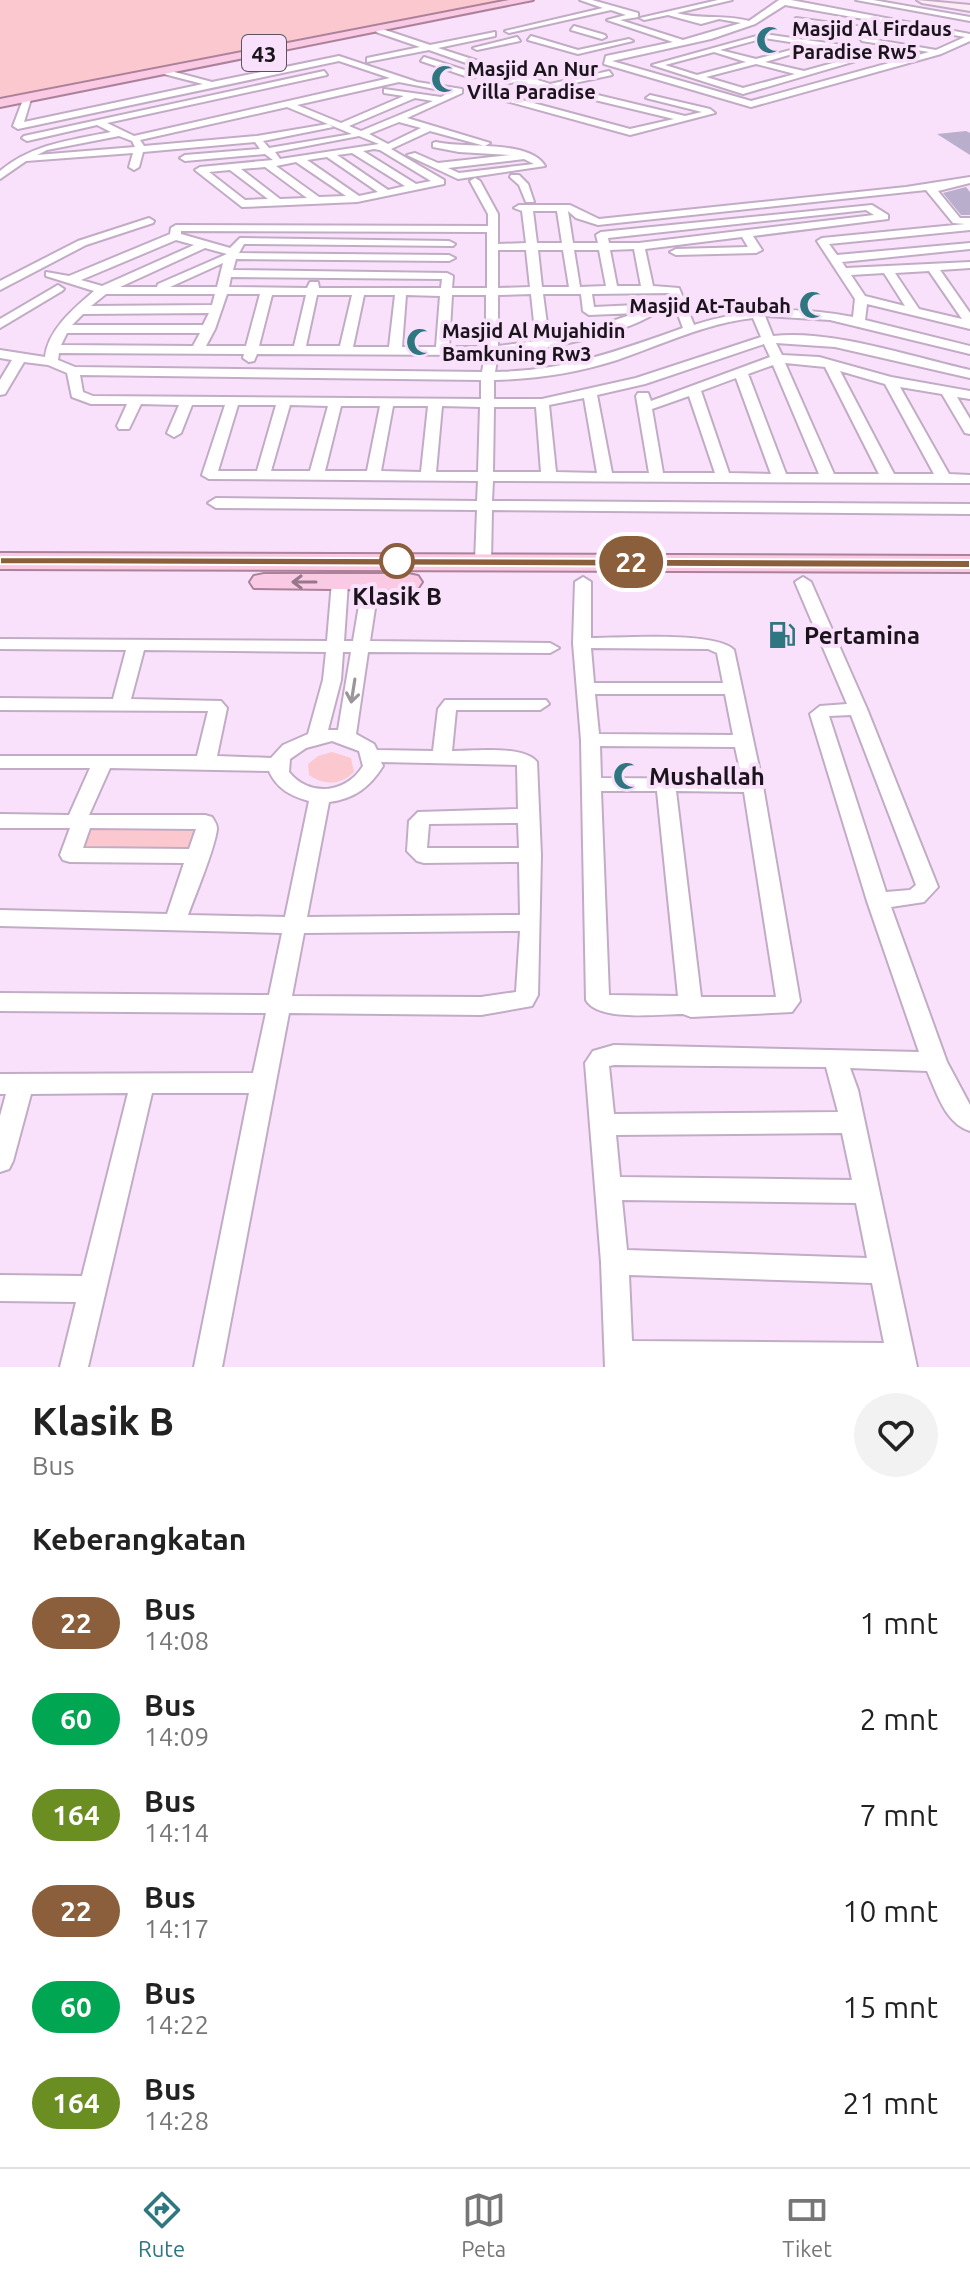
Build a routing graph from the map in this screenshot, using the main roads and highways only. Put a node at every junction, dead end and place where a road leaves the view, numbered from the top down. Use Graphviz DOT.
graph roads {
  1 [pos="518,0"];
  2 [pos="527,0"];
  3 [pos="922,0"];
  4 [pos="935,0"];
  5 [pos="970,7"];
  6 [pos="0,102"];
  7 [pos="0,561"];
  8 [pos="970,564"];
  9 [pos="0,581"];
  10 [pos="970,583"];
  1 -- 6 [label="highway, 43"];
  2 -- 6 [label="highway, 43"];
  3 -- 5 [label="main road"];
  4 -- 5 [label="main road"];
  7 -- 8 [label="highway"];
  10 -- 9 [label="highway, one-way"];
}
